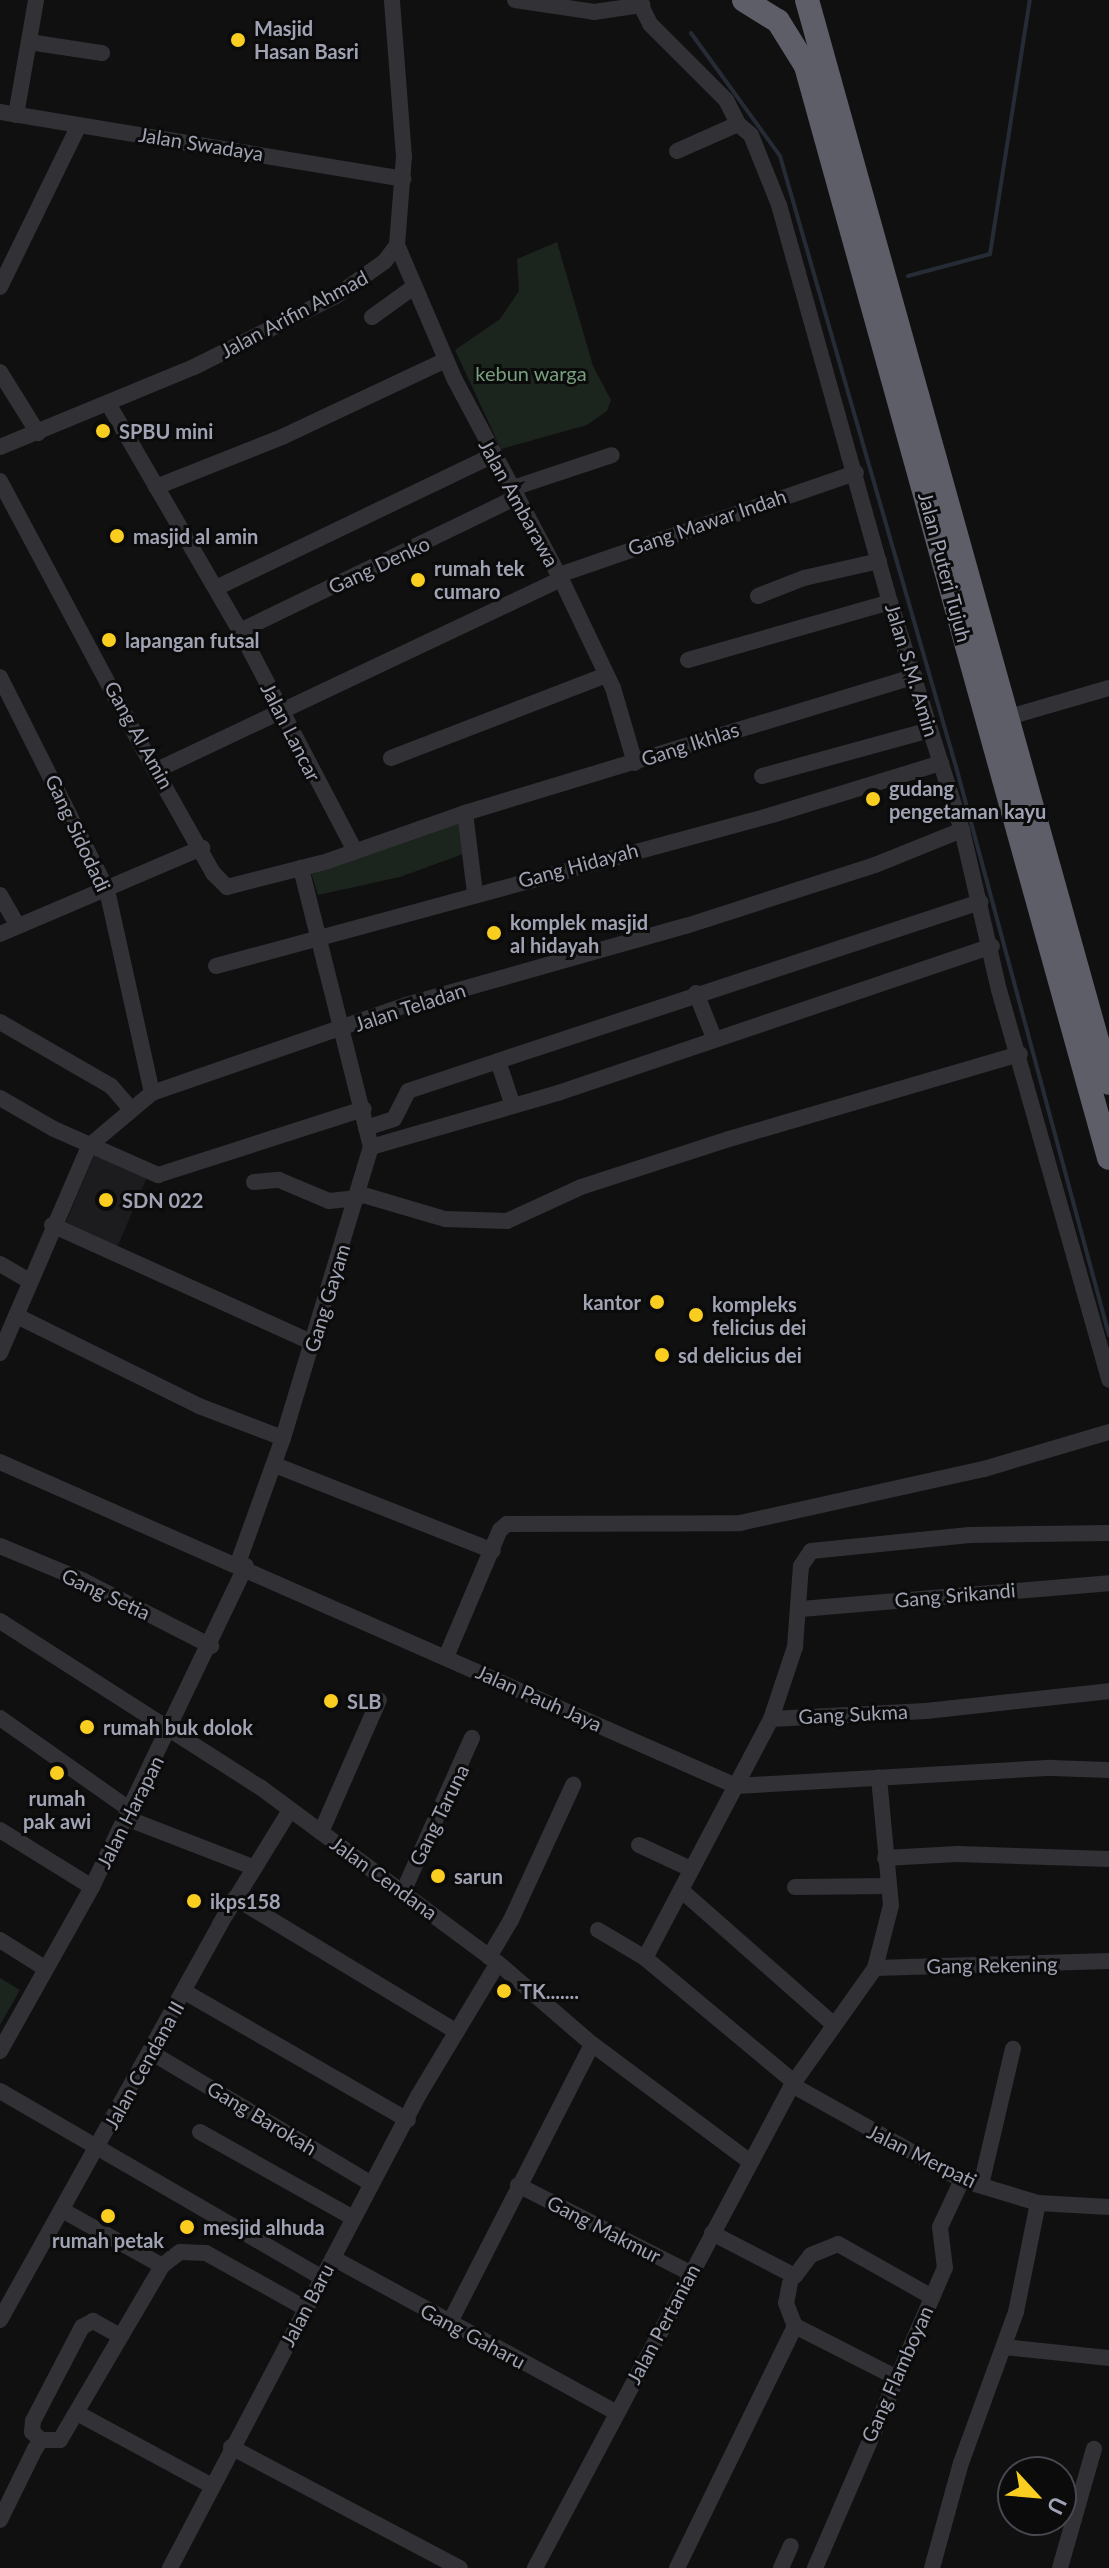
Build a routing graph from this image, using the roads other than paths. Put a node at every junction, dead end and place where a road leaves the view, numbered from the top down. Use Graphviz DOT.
graph roads {
  1 [pos="36,0"];
  2 [pos="392,0"];
  3 [pos="515,0"];
  4 [pos="744,0"];
  5 [pos="807,0"];
  6 [pos="640,3"];
  7 [pos="29,42"];
  8 [pos="102,53"];
  9 [pos="8,113"];
  10 [pos="738,124"];
  11 [pos="78,127"];
  12 [pos="677,151"];
  13 [pos="403,179"];
  14 [pos="397,245"];
  15 [pos="0,287"];
  16 [pos="411,289"];
  17 [pos="372,317"];
  18 [pos="446,360"];
  19 [pos="0,372"];
  20 [pos="109,405"];
  21 [pos="38,433"];
  22 [pos="0,447"];
  23 [pos="612,455"];
  24 [pos="492,456"];
  25 [pos="856,473"];
  26 [pos="0,481"];
  27 [pos="156,487"];
  28 [pos="515,493"];
  29 [pos="879,561"];
  30 [pos="560,577"];
  31 [pos="216,588"];
  32 [pos="758,596"];
  33 [pos="890,602"];
  34 [pos="240,631"];
  35 [pos="688,660"];
  36 [pos="606,675"];
  37 [pos="915,676"];
  38 [pos="0,677"];
  39 [pos="1109,688"];
  40 [pos="282,714"];
  41 [pos="1009,717"];
  42 [pos="930,730"];
  43 [pos="391,758"];
  44 [pos="635,763"];
  45 [pos="941,763"];
  46 [pos="157,770"];
  47 [pos="762,776"];
  48 [pos="465,813"];
  49 [pos="962,830"];
  50 [pos="202,848"];
  51 [pos="355,851"];
  52 [pos="301,868"];
  53 [pos="243,886"];
  54 [pos="107,890"];
  55 [pos="475,893"];
  56 [pos="0,895"];
  57 [pos="980,902"];
  58 [pos="17,925"];
  59 [pos="0,934"];
  60 [pos="321,941"];
  61 [pos="992,946"];
  62 [pos="216,966"];
  63 [pos="696,993"];
  64 [pos="0,1022"];
  65 [pos="345,1028"];
  66 [pos="714,1038"];
  67 [pos="1020,1054"];
  68 [pos="498,1061"];
  69 [pos="1109,1083"];
  70 [pos="152,1093"];
  71 [pos="0,1098"];
  72 [pos="513,1106"];
  73 [pos="130,1108"];
  74 [pos="364,1109"];
  75 [pos="366,1128"];
  76 [pos="89,1146"];
  77 [pos="371,1147"];
  78 [pos="1109,1158"];
  79 [pos="254,1182"];
  80 [pos="359,1196"];
  81 [pos="52,1225"];
  82 [pos="0,1264"];
  83 [pos="29,1281"];
  84 [pos="17,1316"];
  85 [pos="313,1343"];
  86 [pos="0,1353"];
  87 [pos="1109,1380"];
  88 [pos="1109,1432"];
  89 [pos="283,1438"];
  90 [pos="0,1462"];
  91 [pos="275,1465"];
  92 [pos="1109,1533"];
  93 [pos="0,1546"];
  94 [pos="493,1551"];
  95 [pos="242,1565"];
  96 [pos="1109,1583"];
  97 [pos="801,1609"];
  98 [pos="0,1621"];
  99 [pos="211,1646"];
  100 [pos="446,1657"];
  101 [pos="1109,1691"];
  102 [pos="379,1700"];
  103 [pos="0,1718"];
  104 [pos="771,1719"];
  105 [pos="171,1733"];
  106 [pos="472,1738"];
  107 [pos="1109,1770"];
  108 [pos="879,1778"];
  109 [pos="573,1785"];
  110 [pos="736,1786"];
  111 [pos="290,1810"];
  112 [pos="128,1813"];
  113 [pos="0,1830"];
  114 [pos="321,1832"];
  115 [pos="639,1845"];
  116 [pos="885,1858"];
  117 [pos="1109,1859"];
  118 [pos="255,1868"];
  119 [pos="691,1869"];
  120 [pos="888,1886"];
  121 [pos="92,1887"];
  122 [pos="795,1887"];
  123 [pos="681,1890"];
  124 [pos="403,1892"];
  125 [pos="235,1898"];
  126 [pos="598,1930"];
  127 [pos="0,1940"];
  128 [pos="645,1958"];
  129 [pos="493,1960"];
  130 [pos="1109,1961"];
  131 [pos="875,1968"];
  132 [pos="46,1969"];
  133 [pos="185,1992"];
  134 [pos="833,2024"];
  135 [pos="457,2032"];
  136 [pos="592,2044"];
  137 [pos="1013,2049"];
  138 [pos="0,2051"];
  139 [pos="152,2053"];
  140 [pos="793,2083"];
  141 [pos="0,2091"];
  142 [pos="408,2120"];
  143 [pos="200,2132"];
  144 [pos="98,2149"];
  145 [pos="749,2161"];
  146 [pos="962,2180"];
  147 [pos="372,2184"];
  148 [pos="518,2185"];
  149 [pos="981,2185"];
  150 [pos="1038,2203"];
  151 [pos="1109,2207"];
  152 [pos="62,2210"];
  153 [pos="353,2218"];
  154 [pos="712,2233"];
  155 [pos="333,2258"];
  156 [pos="162,2266"];
  157 [pos="690,2273"];
  158 [pos="322,2278"];
  159 [pos="792,2280"];
  160 [pos="932,2297"];
  161 [pos="305,2308"];
  162 [pos="0,2320"];
  163 [pos="449,2324"];
  164 [pos="795,2326"];
  165 [pos="120,2336"];
  166 [pos="1004,2347"];
  167 [pos="1109,2358"];
  168 [pos="893,2376"];
  169 [pos="615,2412"];
  170 [pos="77,2413"];
  171 [pos="41,2440"];
  172 [pos="231,2447"];
  173 [pos="1094,2449"];
  174 [pos="210,2485"];
  175 [pos="0,2520"];
  176 [pos="791,2546"];
  177 [pos="170,2568"];
  178 [pos="460,2568"];
  179 [pos="535,2568"];
  180 [pos="677,2568"];
  181 [pos="781,2568"];
  182 [pos="815,2568"];
  183 [pos="932,2568"];
  184 [pos="1060,2568"];
  1 -- 7 [label="street"];
  2 -- 13 [label="street"];
  3 -- 6 [label="street"];
  4 -- 78 [label="highway, Jalan Puteri Tujuh"];
  5 -- 41 [label="highway, Jalan Puteri Tujuh"];
  6 -- 10 [label="street, Jalan S.M. Amin"];
  7 -- 8 [label="street"];
  7 -- 9 [label="street"];
  9 -- 11 [label="street, Jalan Swadaya"];
  10 -- 12 [label="street"];
  10 -- 25 [label="street, Jalan S.M. Amin"];
  11 -- 13 [label="street, Jalan Swadaya"];
  11 -- 15 [label="street"];
  13 -- 14 [label="street"];
  14 -- 16 [label="street, Jalan Ambarawa"];
  14 -- 20 [label="street, Jalan Arifin Ahmad"];
  16 -- 17 [label="street"];
  16 -- 18 [label="street, Jalan Ambarawa"];
  18 -- 24 [label="street, Jalan Ambarawa"];
  18 -- 27 [label="street"];
  19 -- 21 [label="street"];
  20 -- 21 [label="street, Jalan Arifin Ahmad"];
  20 -- 27 [label="street, Jalan Lancar"];
  21 -- 22 [label="street, Jalan Arifin Ahmad"];
  23 -- 28 [label="street, Gang Denko"];
  24 -- 28 [label="street, Jalan Ambarawa"];
  24 -- 31 [label="street"];
  25 -- 29 [label="street, Jalan S.M. Amin"];
  25 -- 30 [label="street, Gang Mawar Indah"];
  26 -- 46 [label="street, Gang Al Amin"];
  27 -- 31 [label="street, Jalan Lancar"];
  28 -- 30 [label="street, Jalan Ambarawa"];
  28 -- 34 [label="street, Gang Denko"];
  29 -- 32 [label="street"];
  29 -- 33 [label="street, Jalan S.M. Amin"];
  30 -- 36 [label="street, Jalan Ambarawa"];
  30 -- 40 [label="street, Gang Mawar Indah"];
  31 -- 34 [label="street, Jalan Lancar"];
  33 -- 35 [label="street"];
  33 -- 37 [label="street, Jalan S.M. Amin"];
  34 -- 40 [label="street, Jalan Lancar"];
  36 -- 43 [label="street"];
  36 -- 44 [label="street, Jalan Ambarawa"];
  37 -- 42 [label="street, Jalan S.M. Amin"];
  37 -- 44 [label="street, Gang Ikhlas"];
  38 -- 54 [label="street, Gang Sidodadi"];
  39 -- 41 [label="street"];
  40 -- 46 [label="street, Gang Mawar Indah"];
  40 -- 51 [label="street, Jalan Lancar"];
  41 -- 69 [label="highway, Jalan Puteri Tujuh"];
  42 -- 45 [label="street, Jalan S.M. Amin"];
  42 -- 47 [label="street"];
  44 -- 48 [label="street, Gang Ikhlas"];
  45 -- 49 [label="street, Jalan S.M. Amin"];
  45 -- 55 [label="street, Gang Hidayah"];
  46 -- 50 [label="street, Gang Al Amin"];
  48 -- 51 [label="street, Gang Ikhlas"];
  48 -- 55 [label="street"];
  49 -- 57 [label="street, Jalan S.M. Amin"];
  49 -- 65 [label="street, Jalan Teladan"];
  50 -- 53 [label="street, Gang Al Amin"];
  50 -- 54 [label="street"];
  51 -- 52 [label="street, Gang Ikhlas"];
  52 -- 53 [label="street, Gang Ikhlas"];
  52 -- 60 [label="street, Gang Gayam"];
  54 -- 58 [label="street"];
  54 -- 70 [label="street, Gang Sidodadi"];
  55 -- 60 [label="street, Gang Hidayah"];
  56 -- 58 [label="street"];
  57 -- 61 [label="street, Jalan S.M. Amin"];
  57 -- 63 [label="street"];
  58 -- 59 [label="street"];
  60 -- 62 [label="street, Gang Hidayah"];
  60 -- 65 [label="street, Gang Gayam"];
  61 -- 66 [label="street"];
  61 -- 67 [label="street, Jalan S.M. Amin"];
  63 -- 66 [label="street"];
  63 -- 68 [label="street"];
  64 -- 73 [label="street"];
  65 -- 70 [label="street, Jalan Teladan"];
  65 -- 74 [label="street, Gang Gayam"];
  66 -- 72 [label="street"];
  67 -- 80 [label="street"];
  67 -- 87 [label="street, Jalan S.M. Amin"];
  68 -- 72 [label="street"];
  68 -- 75 [label="street"];
  70 -- 73 [label="street, Jalan Teladan"];
  71 -- 76 [label="street"];
  72 -- 77 [label="street"];
  73 -- 76 [label="street, Jalan Teladan"];
  74 -- 75 [label="street, Gang Gayam"];
  74 -- 76 [label="street"];
  75 -- 77 [label="street, Gang Gayam"];
  76 -- 81 [label="street, Jalan Teladan"];
  77 -- 80 [label="street, Gang Gayam"];
  79 -- 80 [label="street"];
  80 -- 85 [label="street, Gang Gayam"];
  81 -- 83 [label="street, Jalan Teladan"];
  81 -- 85 [label="street"];
  82 -- 83 [label="street"];
  83 -- 84 [label="street, Jalan Teladan"];
  84 -- 86 [label="street, Jalan Teladan"];
  84 -- 89 [label="street"];
  85 -- 89 [label="street, Gang Gayam"];
  88 -- 94 [label="street"];
  89 -- 91 [label="street, Gang Gayam"];
  90 -- 95 [label="street, Jalan Pauh Jaya"];
  91 -- 94 [label="street"];
  91 -- 95 [label="street, Gang Gayam"];
  92 -- 97 [label="street"];
  93 -- 99 [label="street, Gang Setia"];
  94 -- 100 [label="street"];
  95 -- 99 [label="street, Jalan Harapan"];
  95 -- 100 [label="street, Jalan Pauh Jaya"];
  96 -- 97 [label="street, Gang Srikandi"];
  97 -- 104 [label="street"];
  98 -- 105 [label="street, Jalan Cendana"];
  99 -- 105 [label="street, Jalan Harapan"];
  100 -- 110 [label="street, Jalan Pauh Jaya"];
  101 -- 104 [label="street, Gang Sukma"];
  102 -- 114 [label="street"];
  103 -- 112 [label="street"];
  104 -- 110 [label="street, Gang Sukma"];
  105 -- 111 [label="street, Jalan Cendana"];
  105 -- 112 [label="street, Jalan Harapan"];
  106 -- 124 [label="street, Gang Taruna"];
  107 -- 108 [label="street, Jalan Pauh Jaya"];
  108 -- 110 [label="street, Jalan Pauh Jaya"];
  108 -- 116 [label="street, Jalan Pertanian"];
  109 -- 129 [label="street, Jalan Baru"];
  110 -- 119 [label="street, Gang Sukma"];
  111 -- 114 [label="street, Jalan Cendana"];
  111 -- 118 [label="street, Jalan Cendana II"];
  112 -- 118 [label="street"];
  112 -- 121 [label="street, Jalan Harapan"];
  113 -- 121 [label="street"];
  114 -- 124 [label="street, Jalan Cendana"];
  115 -- 119 [label="street"];
  116 -- 117 [label="street"];
  116 -- 120 [label="street, Jalan Pertanian"];
  118 -- 125 [label="street, Jalan Cendana II"];
  119 -- 123 [label="street, Gang Sukma"];
  120 -- 122 [label="street"];
  120 -- 131 [label="street, Jalan Pertanian"];
  121 -- 132 [label="street, Jalan Harapan"];
  123 -- 128 [label="street, Gang Sukma"];
  123 -- 134 [label="street"];
  124 -- 129 [label="street, Jalan Cendana"];
  125 -- 133 [label="street, Jalan Cendana II"];
  125 -- 135 [label="street"];
  126 -- 128 [label="street, Jalan Merpati"];
  127 -- 132 [label="street"];
  128 -- 140 [label="street, Jalan Merpati"];
  129 -- 135 [label="street, Jalan Baru"];
  129 -- 136 [label="street, Jalan Cendana"];
  130 -- 131 [label="street, Gang Rekening"];
  131 -- 134 [label="street, Jalan Pertanian"];
  132 -- 138 [label="street, Jalan Harapan"];
  133 -- 139 [label="street, Jalan Cendana II"];
  133 -- 142 [label="street"];
  134 -- 140 [label="street, Jalan Pertanian"];
  135 -- 142 [label="street, Jalan Baru"];
  136 -- 145 [label="street, Jalan Cendana"];
  136 -- 148 [label="street"];
  137 -- 149 [label="street"];
  139 -- 144 [label="street, Jalan Cendana II"];
  139 -- 147 [label="street, Gang Barokah"];
  140 -- 145 [label="street, Jalan Pertanian"];
  140 -- 146 [label="street, Jalan Merpati"];
  141 -- 144 [label="street"];
  142 -- 147 [label="street, Jalan Baru"];
  143 -- 153 [label="street"];
  144 -- 152 [label="street, Jalan Cendana II"];
  144 -- 158 [label="street"];
  145 -- 154 [label="street, Jalan Pertanian"];
  146 -- 149 [label="street, Jalan Merpati"];
  146 -- 160 [label="street, Gang Flamboyan"];
  147 -- 153 [label="street, Jalan Baru"];
  148 -- 157 [label="street, Gang Makmur"];
  148 -- 163 [label="street"];
  149 -- 150 [label="street, Jalan Merpati"];
  150 -- 151 [label="street, Jalan Merpati"];
  150 -- 166 [label="street"];
  152 -- 156 [label="street"];
  152 -- 162 [label="street, Jalan Cendana II"];
  153 -- 155 [label="street, Jalan Baru"];
  154 -- 157 [label="street, Jalan Pertanian"];
  154 -- 159 [label="street"];
  155 -- 158 [label="street, Jalan Baru"];
  155 -- 163 [label="street, Gang Gaharu"];
  156 -- 161 [label="street"];
  156 -- 165 [label="street"];
  157 -- 169 [label="street, Jalan Pertanian"];
  158 -- 161 [label="street, Jalan Baru"];
  159 -- 160 [label="street"];
  159 -- 164 [label="street"];
  160 -- 168 [label="street, Gang Flamboyan"];
  161 -- 172 [label="street, Jalan Baru"];
  163 -- 169 [label="street, Gang Gaharu"];
  164 -- 168 [label="street"];
  164 -- 180 [label="street"];
  165 -- 170 [label="street"];
  165 -- 171 [label="street"];
  166 -- 167 [label="street"];
  166 -- 183 [label="street"];
  168 -- 182 [label="street, Gang Flamboyan"];
  169 -- 179 [label="street, Jalan Pertanian"];
  170 -- 171 [label="street"];
  170 -- 174 [label="street"];
  171 -- 175 [label="street"];
  172 -- 174 [label="street, Jalan Baru"];
  172 -- 178 [label="street"];
  173 -- 184 [label="street"];
  174 -- 177 [label="street, Jalan Baru"];
  176 -- 181 [label="street"];
}
